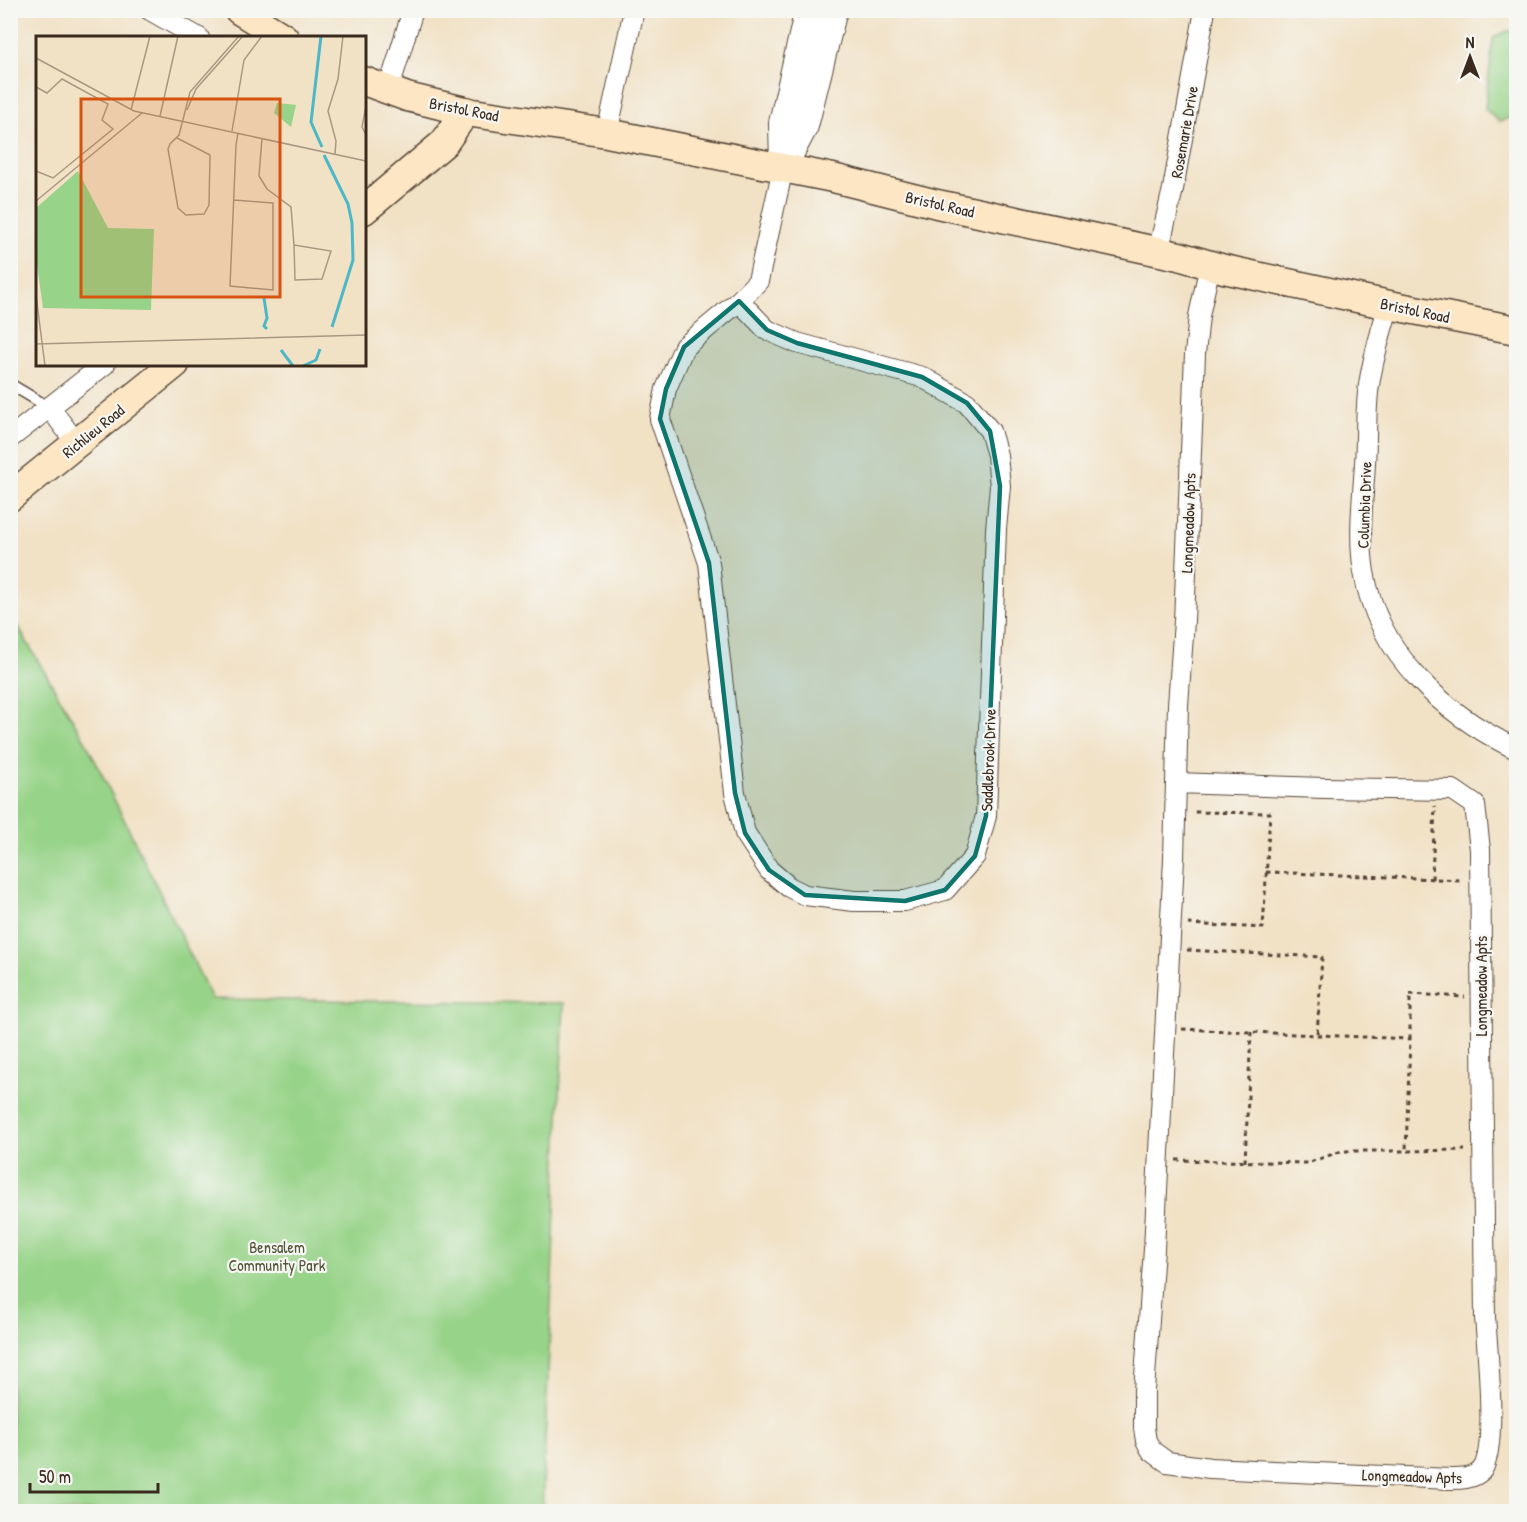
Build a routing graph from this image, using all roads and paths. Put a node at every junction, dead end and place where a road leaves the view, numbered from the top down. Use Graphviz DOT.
graph roads {
  1 [pos="150,10"];
  2 [pos="239,10"];
  3 [pos="413,10"];
  4 [pos="634,10"];
  5 [pos="808,10"];
  6 [pos="834,10"];
  7 [pos="1205,10"];
  8 [pos="196,36"];
  9 [pos="281,36"];
  10 [pos="376,86"];
  11 [pos="466,111"];
  12 [pos="607,132"];
  13 [pos="783,168"];
  14 [pos="366,208"];
  15 [pos="1158,252"];
  16 [pos="1210,265"];
  17 [pos="739,301"];
  18 [pos="1389,305"];
  19 [pos="1516,330"];
  20 [pos="102,366"];
  21 [pos="173,366"];
  22 [pos="10,384"];
  23 [pos="50,408"];
  24 [pos="10,438"];
  25 [pos="76,444"];
  26 [pos="10,497"];
  27 [pos="1516,749"];
  28 [pos="1176,783"];
  29 [pos="1436,790"];
  30 [pos="1175,812"];
  31 [pos="1266,872"];
  32 [pos="1432,879"];
  33 [pos="1481,880"];
  34 [pos="1171,923"];
  35 [pos="1170,950"];
  36 [pos="1482,998"];
  37 [pos="1166,1028"];
  38 [pos="1251,1032"];
  39 [pos="1317,1036"];
  40 [pos="1410,1039"];
  41 [pos="1483,1149"];
  42 [pos="1406,1151"];
  43 [pos="1159,1160"];
  44 [pos="1245,1162"];
  1 -- 8 [label="street"];
  2 -- 9 [label="main road"];
  3 -- 10 [label="street"];
  4 -- 12 [label="street"];
  5 -- 13 [label="street"];
  6 -- 13 [label="street"];
  7 -- 15 [label="street, Rosemarie Drive"];
  10 -- 11 [label="main road, Bristol Road"];
  11 -- 12 [label="main road, Bristol Road"];
  11 -- 14 [label="main road"];
  12 -- 13 [label="main road, Bristol Road"];
  13 -- 15 [label="main road, Bristol Road"];
  13 -- 17 [label="street, Saddlebrook Drive"];
  15 -- 16 [label="main road, Bristol Road"];
  16 -- 18 [label="main road, Bristol Road"];
  16 -- 28 [label="street, Longmeadow Apts"];
  17 -- 17 [label="street, Saddlebrook Drive"];
  18 -- 19 [label="main road, Bristol Road"];
  18 -- 27 [label="street, Columbia Drive"];
  20 -- 23 [label="street"];
  21 -- 25 [label="main road, Richlieu Road"];
  22 -- 23 [label="lane"];
  23 -- 24 [label="street"];
  23 -- 25 [label="street"];
  25 -- 26 [label="main road, Richlieu Road"];
  28 -- 29 [label="street, Longmeadow Apts"];
  28 -- 30 [label="street, Longmeadow Apts"];
  29 -- 32 [label="path"];
  29 -- 33 [label="street, Longmeadow Apts"];
  30 -- 31 [label="path"];
  30 -- 34 [label="street, Longmeadow Apts"];
  31 -- 32 [label="path"];
  31 -- 34 [label="path"];
  32 -- 33 [label="path"];
  33 -- 36 [label="street, Longmeadow Apts"];
  34 -- 35 [label="street, Longmeadow Apts"];
  35 -- 37 [label="street, Longmeadow Apts"];
  35 -- 39 [label="path"];
  36 -- 40 [label="path"];
  36 -- 41 [label="street, Longmeadow Apts"];
  37 -- 38 [label="path"];
  37 -- 43 [label="street, Longmeadow Apts"];
  38 -- 39 [label="path"];
  38 -- 44 [label="path"];
  39 -- 40 [label="path"];
  40 -- 42 [label="path"];
  41 -- 42 [label="path"];
  41 -- 43 [label="street, Longmeadow Apts"];
  42 -- 44 [label="path"];
  43 -- 44 [label="path"];
}
